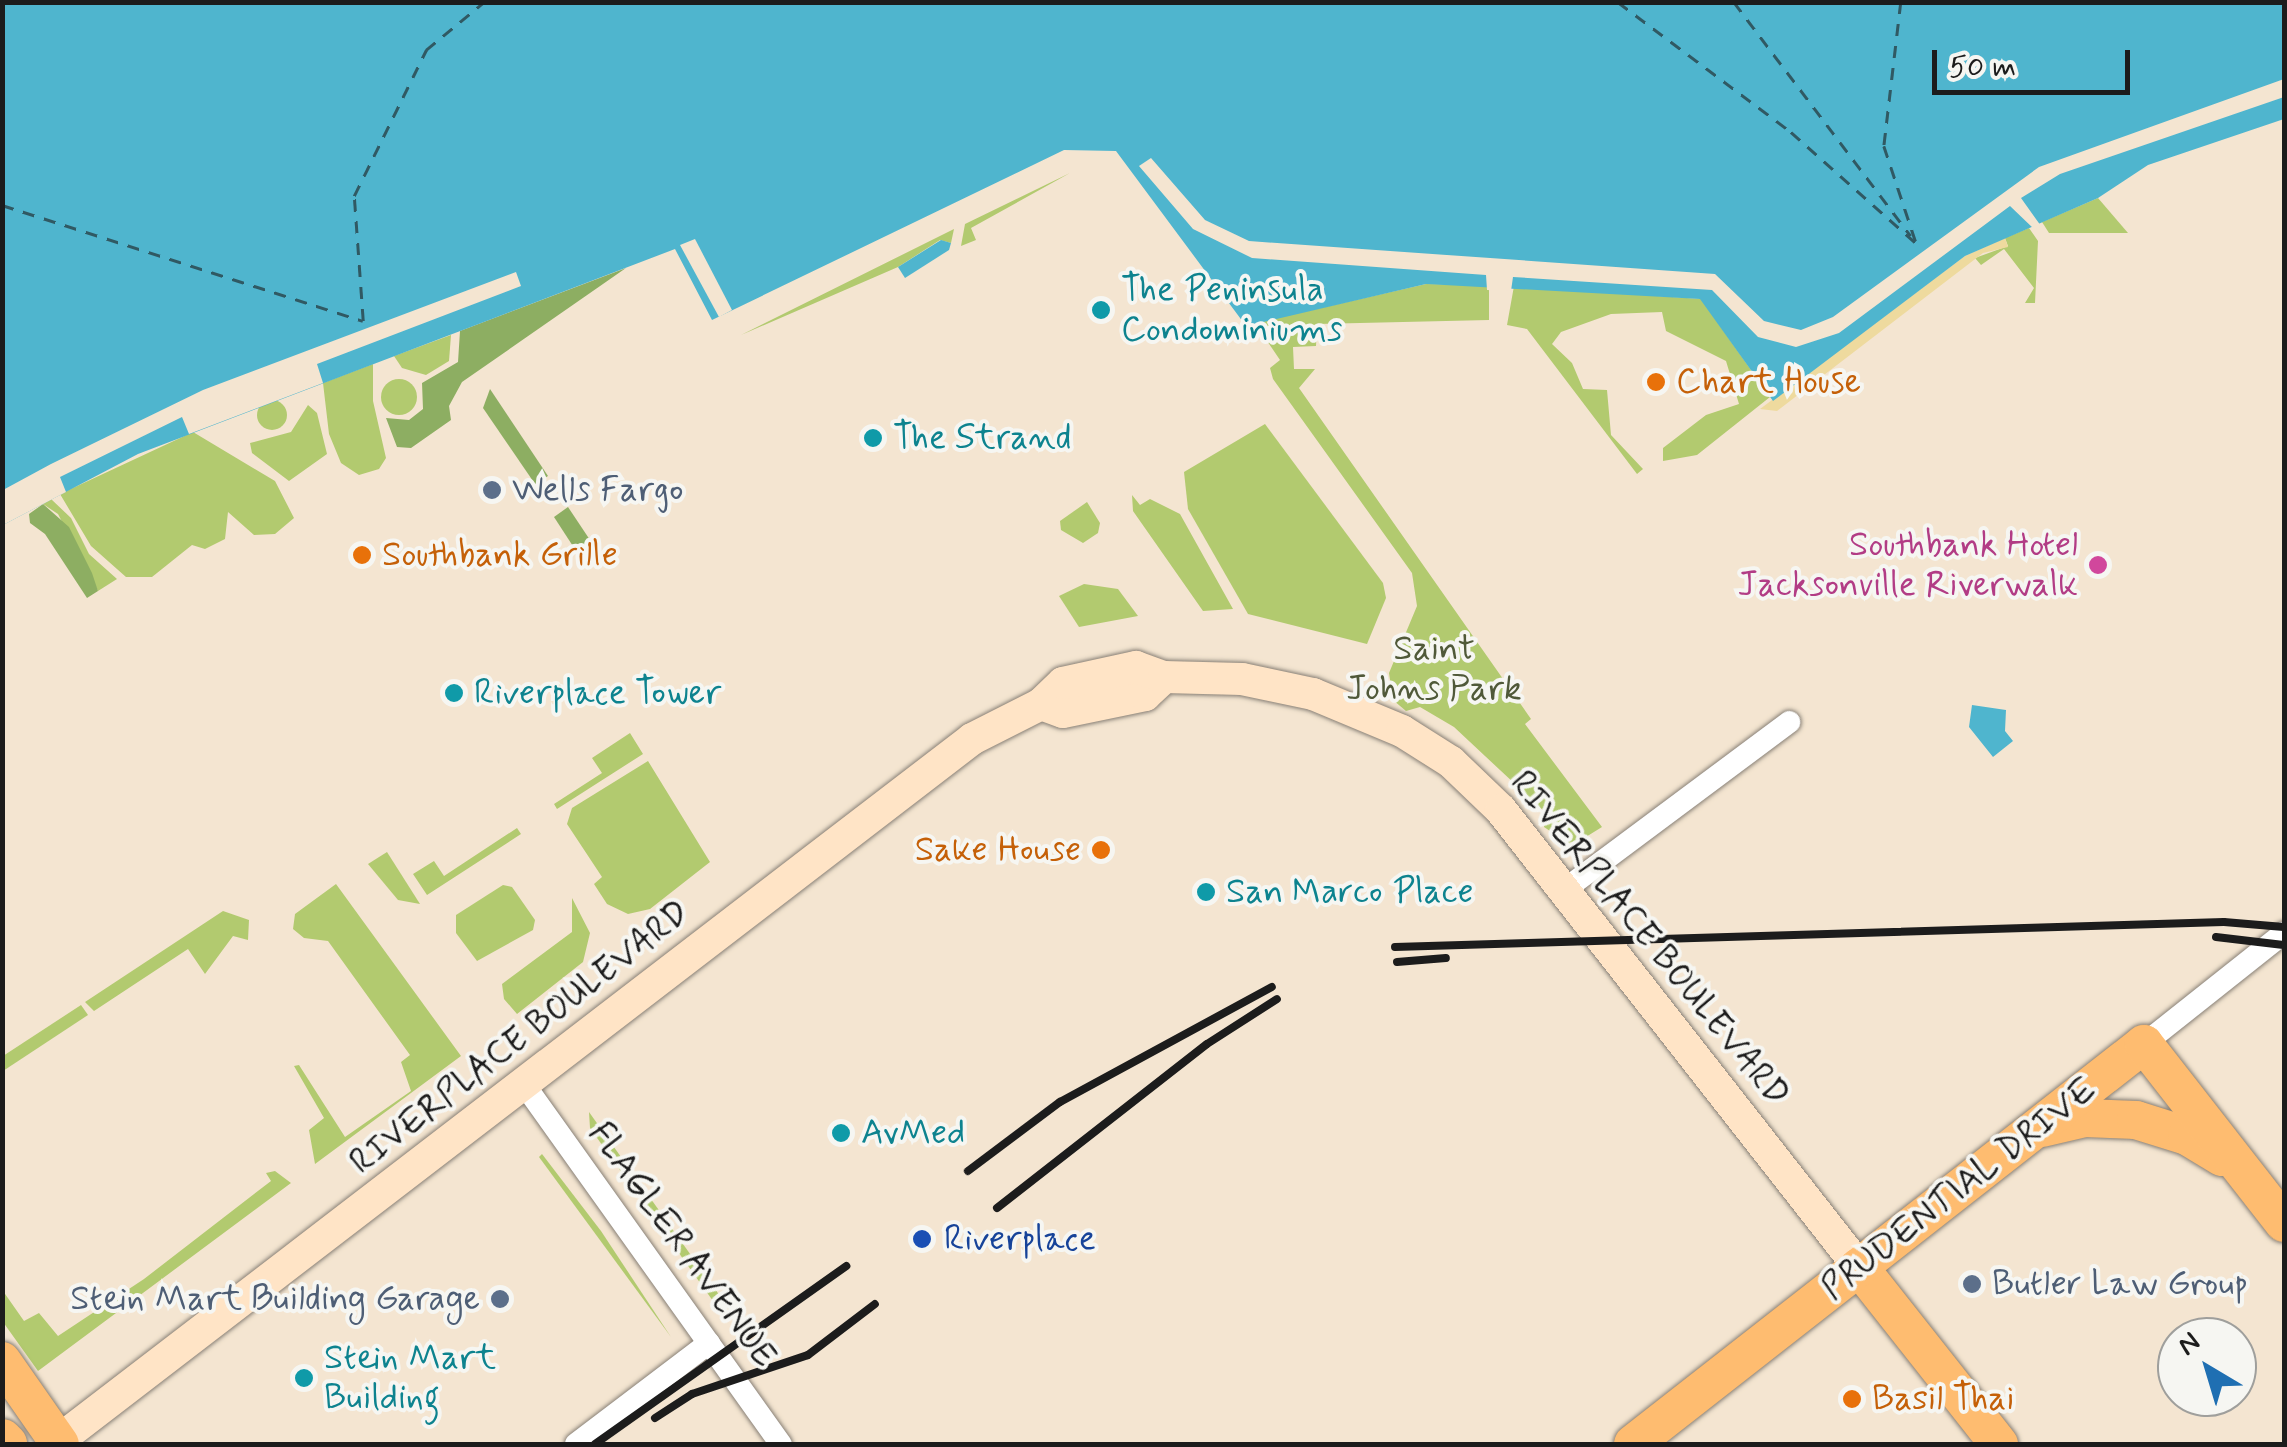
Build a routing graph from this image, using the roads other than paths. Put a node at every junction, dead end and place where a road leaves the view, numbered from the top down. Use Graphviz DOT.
graph roads {
  1 [pos="1789,722"];
  2 [pos="1564,890"];
  3 [pos="2284,934"];
  4 [pos="2144,1044"];
  5 [pos="526,1088"];
  6 [pos="2035,1130"];
  7 [pos="2244,1172"];
  8 [pos="2284,1223"];
  9 [pos="1859,1267"];
  10 [pos="710,1343"];
  11 [pos="2,1360"];
  12 [pos="58,1444"];
  13 [pos="576,1444"];
  14 [pos="781,1444"];
  15 [pos="1633,1444"];
  16 [pos="1999,1444"];
  1 -- 2 [label="street"];
  2 -- 5 [label="main road, RIVERPLACE BOULEVARD"];
  2 -- 9 [label="main road, RIVERPLACE BOULEVARD"];
  3 -- 4 [label="street, PRUDENTIAL DRIVE"];
  4 -- 6 [label="main road, PRUDENTIAL DRIVE"];
  4 -- 7 [label="main road"];
  5 -- 10 [label="street, FLAGLER AVENUE"];
  5 -- 12 [label="main road, RIVERPLACE BOULEVARD"];
  6 -- 7 [label="main road"];
  6 -- 9 [label="main road, PRUDENTIAL DRIVE"];
  7 -- 8 [label="main road"];
  9 -- 15 [label="main road, PRUDENTIAL DRIVE"];
  9 -- 16 [label="main road"];
  10 -- 13 [label="street"];
  10 -- 14 [label="street, FLAGLER AVENUE"];
  11 -- 12 [label="main road"];
}
